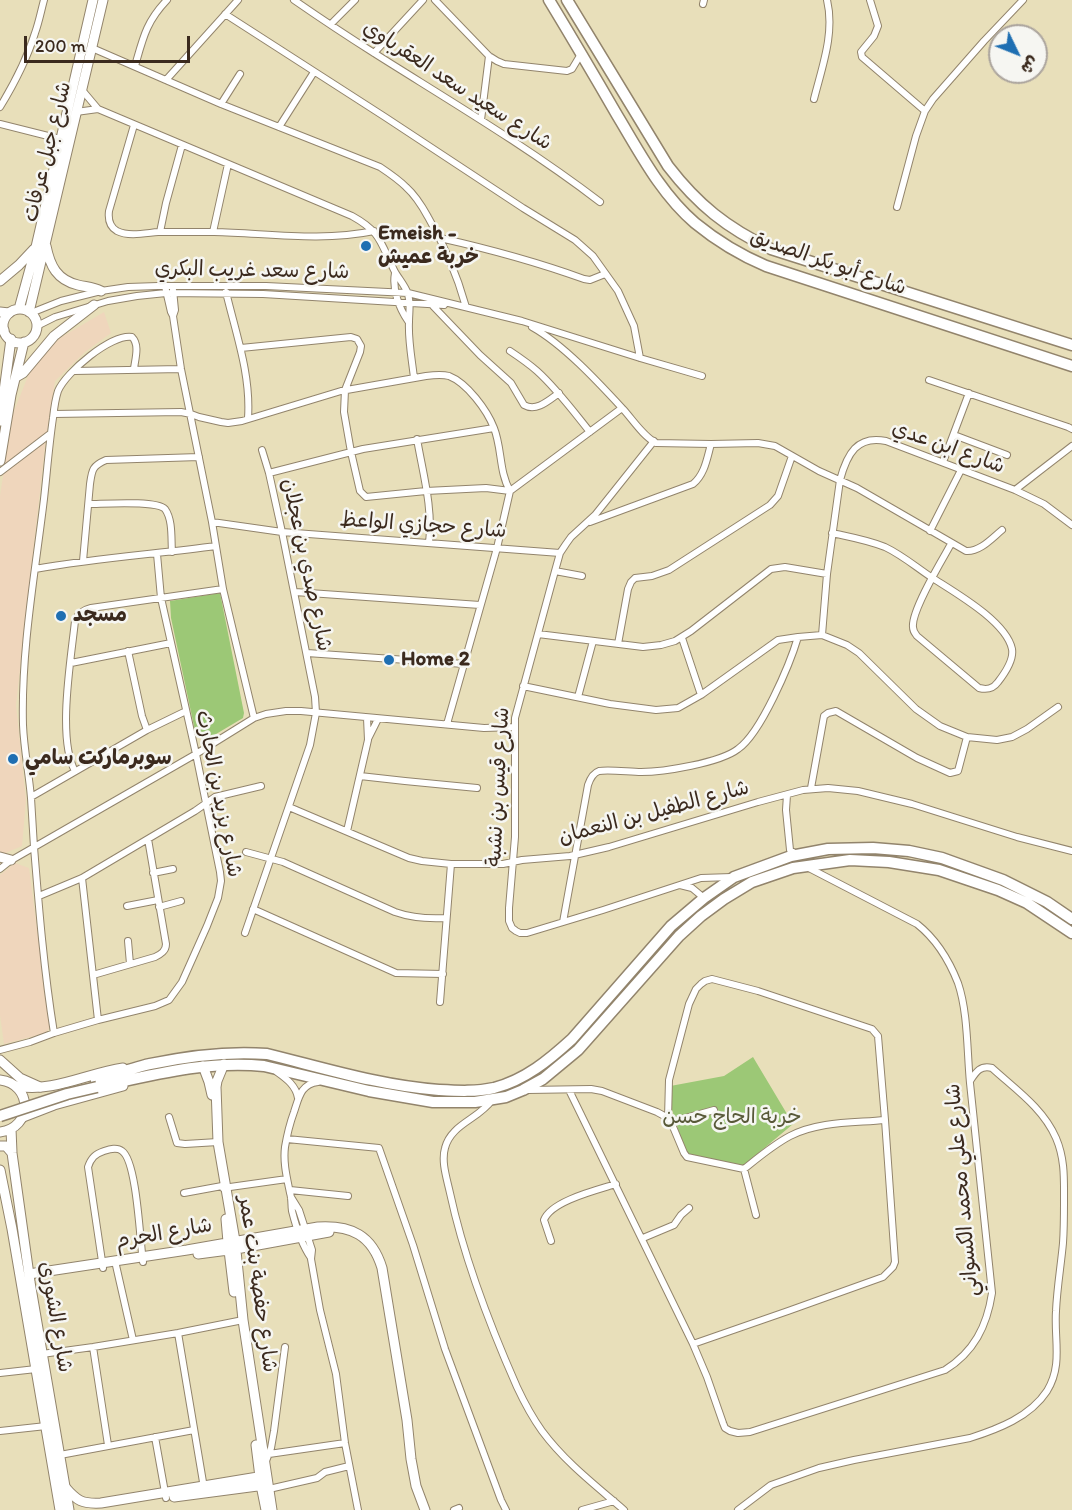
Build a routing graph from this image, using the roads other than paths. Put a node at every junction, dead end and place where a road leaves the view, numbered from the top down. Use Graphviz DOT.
graph roads {
  1 [pos="44,0"];
  2 [pos="93,0"];
  3 [pos="103,0"];
  4 [pos="167,0"];
  5 [pos="238,0"];
  6 [pos="294,0"];
  7 [pos="355,0"];
  8 [pos="423,0"];
  9 [pos="435,0"];
  10 [pos="549,0"];
  11 [pos="567,0"];
  12 [pos="827,0"];
  13 [pos="870,0"];
  14 [pos="1023,0"];
  15 [pos="225,14"];
  16 [pos="332,24"];
  17 [pos="92,48"];
  18 [pos="374,53"];
  19 [pos="581,54"];
  20 [pos="489,56"];
  21 [pos="135,66"];
  22 [pos="314,72"];
  23 [pos="240,74"];
  24 [pos="166,80"];
  25 [pos="82,90"];
  26 [pos="814,99"];
  27 [pos="221,104"];
  28 [pos="0,107"];
  29 [pos="98,109"];
  30 [pos="925,111"];
  31 [pos="76,112"];
  32 [pos="482,120"];
  33 [pos="0,124"];
  34 [pos="134,125"];
  35 [pos="279,127"];
  36 [pos="60,139"];
  37 [pos="182,145"];
  38 [pos="228,164"];
  39 [pos="600,202"];
  40 [pos="897,207"];
  41 [pos="374,231"];
  42 [pos="160,232"];
  43 [pos="213,232"];
  44 [pos="440,238"];
  45 [pos="40,245"];
  46 [pos="395,273"];
  47 [pos="605,274"];
  48 [pos="0,281"];
  49 [pos="173,286"];
  50 [pos="165,290"];
  51 [pos="226,290"];
  52 [pos="101,291"];
  53 [pos="308,292"];
  54 [pos="396,293"];
  55 [pos="174,294"];
  56 [pos="408,294"];
  57 [pos="398,303"];
  58 [pos="410,303"];
  59 [pos="94,305"];
  60 [pos="454,305"];
  61 [pos="433,306"];
  62 [pos="466,307"];
  63 [pos="10,311"];
  64 [pos="30,312"];
  65 [pos="173,316"];
  66 [pos="408,321"];
  67 [pos="522,321"];
  68 [pos="37,326"];
  69 [pos="2,330"];
  70 [pos="10,339"];
  71 [pos="24,342"];
  72 [pos="1072,345"];
  73 [pos="241,348"];
  74 [pos="510,351"];
  75 [pos="0,357"];
  76 [pos="640,358"];
  77 [pos="1072,366"];
  78 [pos="134,369"];
  79 [pos="182,369"];
  80 [pos="74,371"];
  81 [pos="11,376"];
  82 [pos="702,376"];
  83 [pos="414,378"];
  84 [pos="929,380"];
  85 [pos="345,390"];
  86 [pos="559,393"];
  87 [pos="969,393"];
  88 [pos="622,408"];
  89 [pos="54,414"];
  90 [pos="191,414"];
  91 [pos="248,418"];
  92 [pos="0,421"];
  93 [pos="494,428"];
  94 [pos="1072,429"];
  95 [pos="590,432"];
  96 [pos="50,434"];
  97 [pos="954,435"];
  98 [pos="417,439"];
  99 [pos="654,441"];
  100 [pos="711,444"];
  101 [pos="1072,446"];
  102 [pos="262,450"];
  103 [pos="351,452"];
  104 [pos="1007,455"];
  105 [pos="792,456"];
  106 [pos="199,458"];
  107 [pos="0,461"];
  108 [pos="944,462"];
  109 [pos="961,470"];
  110 [pos="0,472"];
  111 [pos="269,473"];
  112 [pos="840,480"];
  113 [pos="857,488"];
  114 [pos="1015,490"];
  115 [pos="426,491"];
  116 [pos="510,491"];
  117 [pos="839,492"];
  118 [pos="89,504"];
  119 [pos="212,522"];
  120 [pos="586,524"];
  121 [pos="1072,525"];
  122 [pos="1002,530"];
  123 [pos="930,531"];
  124 [pos="282,532"];
  125 [pos="832,533"];
  126 [pos="429,543"];
  127 [pos="951,544"];
  128 [pos="216,546"];
  129 [pos="497,548"];
  130 [pos="172,552"];
  131 [pos="560,553"];
  132 [pos="157,554"];
  133 [pos="83,561"];
  134 [pos="35,569"];
  135 [pos="555,571"];
  136 [pos="827,574"];
  137 [pos="582,576"];
  138 [pos="932,578"];
  139 [pos="223,589"];
  140 [pos="295,592"];
  141 [pos="161,598"];
  142 [pos="480,605"];
  143 [pos="538,634"];
  144 [pos="822,635"];
  145 [pos="798,637"];
  146 [pos="682,638"];
  147 [pos="594,641"];
  148 [pos="171,644"];
  149 [pos="618,644"];
  150 [pos="128,651"];
  151 [pos="307,653"];
  152 [pos="71,663"];
  153 [pos="464,664"];
  154 [pos="524,687"];
  155 [pos="701,695"];
  156 [pos="578,697"];
  157 [pos="1058,707"];
  158 [pos="186,711"];
  159 [pos="316,713"];
  160 [pos="254,718"];
  161 [pos="367,718"];
  162 [pos="378,719"];
  163 [pos="447,724"];
  164 [pos="515,727"];
  165 [pos="147,730"];
  166 [pos="968,737"];
  167 [pos="368,740"];
  168 [pos="196,754"];
  169 [pos="75,771"];
  170 [pos="360,776"];
  171 [pos="261,786"];
  172 [pos="477,788"];
  173 [pos="811,788"];
  174 [pos="787,795"];
  175 [pos="31,796"];
  176 [pos="206,803"];
  177 [pos="289,807"];
  178 [pos="347,831"];
  179 [pos="148,838"];
  180 [pos="789,842"];
  181 [pos="34,848"];
  182 [pos="1072,851"];
  183 [pos="246,852"];
  184 [pos="794,852"];
  185 [pos="576,855"];
  186 [pos="0,857"];
  187 [pos="270,860"];
  188 [pos="10,861"];
  189 [pos="0,862"];
  190 [pos="513,862"];
  191 [pos="771,863"];
  192 [pos="829,863"];
  193 [pos="451,864"];
  194 [pos="806,866"];
  195 [pos="0,869"];
  196 [pos="173,869"];
  197 [pos="153,873"];
  198 [pos="824,876"];
  199 [pos="734,877"];
  200 [pos="82,878"];
  201 [pos="676,885"];
  202 [pos="39,896"];
  203 [pos="704,898"];
  204 [pos="158,900"];
  205 [pos="180,902"];
  206 [pos="127,906"];
  207 [pos="159,908"];
  208 [pos="253,909"];
  209 [pos="446,918"];
  210 [pos="1072,919"];
  211 [pos="563,922"];
  212 [pos="245,933"];
  213 [pos="1072,933"];
  214 [pos="128,940"];
  215 [pos="130,964"];
  216 [pos="442,974"];
  217 [pos="93,975"];
  218 [pos="440,1002"];
  219 [pos="98,1020"];
  220 [pos="54,1033"];
  221 [pos="0,1050"];
  222 [pos="0,1060"];
  223 [pos="224,1064"];
  224 [pos="0,1065"];
  225 [pos="203,1066"];
  226 [pos="272,1068"];
  227 [pos="149,1070"];
  228 [pos="551,1073"];
  229 [pos="4,1080"];
  230 [pos="326,1082"];
  231 [pos="970,1082"];
  232 [pos="96,1084"];
  233 [pos="17,1086"];
  234 [pos="44,1086"];
  235 [pos="523,1090"];
  236 [pos="547,1090"];
  237 [pos="570,1090"];
  238 [pos="298,1099"];
  239 [pos="492,1100"];
  240 [pos="54,1105"];
  241 [pos="0,1110"];
  242 [pos="714,1110"];
  243 [pos="0,1116"];
  244 [pos="22,1117"];
  245 [pos="169,1117"];
  246 [pos="670,1120"];
  247 [pos="885,1120"];
  248 [pos="11,1129"];
  249 [pos="0,1132"];
  250 [pos="287,1139"];
  251 [pos="216,1142"];
  252 [pos="0,1146"];
  253 [pos="12,1153"];
  254 [pos="744,1169"];
  255 [pos="0,1170"];
  256 [pos="287,1179"];
  257 [pos="616,1184"];
  258 [pos="223,1187"];
  259 [pos="184,1193"];
  260 [pos="290,1193"];
  261 [pos="348,1196"];
  262 [pos="689,1208"];
  263 [pos="756,1215"];
  264 [pos="303,1233"];
  265 [pos="643,1238"];
  266 [pos="551,1241"];
  267 [pos="232,1245"];
  268 [pos="143,1259"];
  269 [pos="116,1264"];
  270 [pos="103,1265"];
  271 [pos="29,1276"];
  272 [pos="240,1320"];
  273 [pos="178,1334"];
  274 [pos="133,1340"];
  275 [pos="693,1344"];
  276 [pos="93,1347"];
  277 [pos="285,1347"];
  278 [pos="42,1354"];
  279 [pos="36,1369"];
  280 [pos="0,1373"];
  281 [pos="46,1426"];
  282 [pos="194,1430"];
  283 [pos="0,1431"];
  284 [pos="155,1437"];
  285 [pos="345,1443"];
  286 [pos="108,1445"];
  287 [pos="269,1454"];
  288 [pos="60,1455"];
  289 [pos="265,1464"];
  290 [pos="349,1466"];
  291 [pos="265,1482"];
  292 [pos="65,1487"];
  293 [pos="204,1489"];
  294 [pos="166,1495"];
  295 [pos="614,1501"];
  296 [pos="60,1510"];
  297 [pos="69,1510"];
  298 [pos="95,1510"];
  299 [pos="266,1510"];
  300 [pos="272,1510"];
  301 [pos="358,1510"];
  302 [pos="425,1510"];
  303 [pos="506,1510"];
  304 [pos="582,1510"];
  305 [pos="624,1510"];
  306 [pos="738,1510"];
  1 -- 28 [label="street"];
  2 -- 36 [label="main road, شارع جبل عرفات"];
  3 -- 17 [label="main road, شارع جبل عرفات"];
  4 -- 21 [label="street"];
  5 -- 15 [label="street"];
  6 -- 16 [label="street, شارع سعيد سعد العقرباوي"];
  7 -- 16 [label="street"];
  8 -- 18 [label="street"];
  9 -- 20 [label="street"];
  10 -- 19 [label="highway, شارع أبو بكر الصديق"];
  11 -- 72 [label="highway, شارع أبو بكر الصديق"];
  12 -- 26 [label="street"];
  13 -- 30 [label="street"];
  14 -- 30 [label="street"];
  15 -- 22 [label="street"];
  15 -- 24 [label="street"];
  16 -- 18 [label="street, شارع سعيد سعد العقرباوي"];
  17 -- 21 [label="street"];
  17 -- 25 [label="main road, شارع جبل عرفات"];
  18 -- 32 [label="street, شارع سعيد سعد العقرباوي"];
  19 -- 20 [label="street"];
  19 -- 77 [label="highway, شارع أبو بكر الصديق"];
  20 -- 32 [label="street"];
  21 -- 24 [label="street"];
  22 -- 35 [label="street"];
  22 -- 47 [label="street"];
  23 -- 27 [label="street"];
  24 -- 27 [label="street"];
  25 -- 29 [label="street"];
  25 -- 31 [label="main road, شارع جبل عرفات"];
  27 -- 35 [label="street"];
  29 -- 31 [label="street"];
  29 -- 34 [label="street"];
  30 -- 40 [label="street"];
  31 -- 45 [label="main road, شارع جبل عرفات"];
  32 -- 39 [label="street, شارع سعيد سعد العقرباوي"];
  33 -- 36 [label="street"];
  34 -- 37 [label="street"];
  34 -- 42 [label="street"];
  35 -- 44 [label="street"];
  36 -- 45 [label="main road, شارع جبل عرفات"];
  37 -- 38 [label="street"];
  37 -- 42 [label="street"];
  38 -- 41 [label="street"];
  38 -- 43 [label="street"];
  41 -- 43 [label="street"];
  41 -- 46 [label="street"];
  42 -- 43 [label="street"];
  44 -- 47 [label="street"];
  44 -- 62 [label="street"];
  45 -- 48 [label="main road"];
  45 -- 52 [label="main road"];
  45 -- 63 [label="main road, شارع جبل عرفات"];
  45 -- 64 [label="main road, شارع جبل عرفات"];
  46 -- 54 [label="street"];
  46 -- 56 [label="street"];
  47 -- 76 [label="street"];
  49 -- 50 [label="street, شارع سعد غريب البكري"];
  49 -- 51 [label="street, شارع سعد غريب البكري"];
  49 -- 55 [label="street"];
  50 -- 52 [label="street, شارع سعد غريب البكري"];
  50 -- 55 [label="street, شارع سعد غريب البكري"];
  50 -- 59 [label="street, شارع سعد غريب البكري"];
  50 -- 65 [label="street"];
  51 -- 53 [label="street, شارع سعد غريب البكري"];
  51 -- 55 [label="street, شارع سعد غريب البكري"];
  51 -- 73 [label="street"];
  52 -- 64 [label="street, شارع سعد غريب البكري"];
  53 -- 54 [label="street, شارع سعد غريب البكري"];
  53 -- 57 [label="street, شارع سعد غريب البكري"];
  54 -- 56 [label="street, شارع سعد غريب البكري"];
  54 -- 57 [label="street"];
  55 -- 65 [label="street"];
  56 -- 58 [label="street"];
  56 -- 60 [label="street, شارع سعد غريب البكري"];
  57 -- 58 [label="street, شارع سعد غريب البكري"];
  57 -- 66 [label="street"];
  58 -- 61 [label="street, شارع سعد غريب البكري"];
  58 -- 66 [label="street"];
  59 -- 68 [label="street, شارع سعد غريب البكري"];
  59 -- 81 [label="main road"];
  60 -- 61 [label="street, شارع سعد غريب البكري"];
  60 -- 62 [label="street"];
  61 -- 86 [label="street"];
  62 -- 67 [label="street"];
  63 -- 64 [label="main road"];
  63 -- 69 [label="main road"];
  64 -- 68 [label="main road"];
  65 -- 79 [label="street"];
  66 -- 83 [label="street"];
  67 -- 76 [label="street"];
  67 -- 88 [label="street"];
  68 -- 71 [label="main road"];
  69 -- 70 [label="main road"];
  70 -- 71 [label="main road"];
  70 -- 81 [label="main road"];
  71 -- 81 [label="main road"];
  73 -- 85 [label="street"];
  73 -- 91 [label="street"];
  74 -- 86 [label="street"];
  75 -- 81 [label="main road"];
  76 -- 82 [label="street"];
  78 -- 79 [label="street"];
  78 -- 80 [label="street"];
  78 -- 80 [label="street"];
  79 -- 90 [label="street"];
  80 -- 89 [label="street"];
  81 -- 92 [label="main road"];
  81 -- 107 [label="main road"];
  83 -- 85 [label="street"];
  83 -- 93 [label="street"];
  84 -- 87 [label="street"];
  85 -- 91 [label="street"];
  85 -- 103 [label="street"];
  86 -- 95 [label="street"];
  87 -- 94 [label="street"];
  87 -- 97 [label="street"];
  88 -- 95 [label="street"];
  88 -- 99 [label="street"];
  89 -- 90 [label="street"];
  89 -- 96 [label="street"];
  90 -- 91 [label="street"];
  90 -- 106 [label="street"];
  93 -- 98 [label="street, شارع صدي بن عجلان"];
  93 -- 116 [label="street"];
  95 -- 116 [label="street"];
  96 -- 110 [label="street"];
  96 -- 134 [label="street"];
  97 -- 104 [label="street"];
  97 -- 108 [label="street"];
  98 -- 103 [label="street, شارع صدي بن عجلان"];
  98 -- 115 [label="street"];
  99 -- 100 [label="street"];
  99 -- 120 [label="street, شارع قيس بن نشبة"];
  100 -- 105 [label="street"];
  100 -- 120 [label="street"];
  101 -- 114 [label="street"];
  102 -- 111 [label="street"];
  103 -- 111 [label="street, شارع صدي بن عجلان"];
  103 -- 115 [label="street"];
  105 -- 112 [label="street"];
  105 -- 149 [label="street"];
  106 -- 118 [label="street"];
  106 -- 119 [label="street"];
  108 -- 109 [label="street, شارع ابن عدي"];
  108 -- 112 [label="street, شارع ابن عدي"];
  109 -- 114 [label="street, شارع ابن عدي"];
  109 -- 123 [label="street"];
  111 -- 124 [label="street, شارع صدي بن عجلان"];
  112 -- 113 [label="street"];
  112 -- 117 [label="street"];
  113 -- 117 [label="street"];
  113 -- 123 [label="street"];
  114 -- 121 [label="street, شارع ابن عدي"];
  115 -- 116 [label="street"];
  115 -- 126 [label="street"];
  116 -- 129 [label="street"];
  117 -- 125 [label="street"];
  118 -- 130 [label="street"];
  118 -- 133 [label="street"];
  119 -- 124 [label="street, شارع حجازي الواعظ"];
  119 -- 128 [label="street"];
  120 -- 131 [label="street, شارع قيس بن نشبة"];
  122 -- 127 [label="street"];
  123 -- 127 [label="street"];
  124 -- 126 [label="street, شارع حجازي الواعظ"];
  124 -- 140 [label="street, شارع صدي بن عجلان"];
  125 -- 136 [label="street"];
  125 -- 138 [label="street"];
  126 -- 129 [label="street, شارع حجازي الواعظ"];
  127 -- 138 [label="street"];
  128 -- 130 [label="street"];
  128 -- 139 [label="street"];
  129 -- 131 [label="street, شارع حجازي الواعظ"];
  129 -- 142 [label="street"];
  130 -- 132 [label="street"];
  131 -- 135 [label="street, شارع قيس بن نشبة"];
  132 -- 133 [label="street"];
  132 -- 141 [label="street, شارع يزيد بن الحارث"];
  133 -- 134 [label="street"];
  134 -- 175 [label="street"];
  135 -- 137 [label="street"];
  135 -- 143 [label="street, شارع قيس بن نشبة"];
  136 -- 144 [label="street"];
  136 -- 146 [label="street"];
  138 -- 138 [label="street"];
  139 -- 141 [label="street"];
  139 -- 160 [label="street"];
  140 -- 142 [label="street"];
  140 -- 151 [label="street, شارع صدي بن عجلان"];
  141 -- 148 [label="street, شارع يزيد بن الحارث"];
  141 -- 152 [label="street"];
  142 -- 153 [label="street"];
  143 -- 147 [label="street"];
  143 -- 154 [label="street, شارع قيس بن نشبة"];
  144 -- 145 [label="street"];
  144 -- 166 [label="street"];
  145 -- 155 [label="street"];
  145 -- 185 [label="street"];
  146 -- 149 [label="street"];
  146 -- 155 [label="street"];
  147 -- 149 [label="street"];
  147 -- 156 [label="street"];
  148 -- 150 [label="street"];
  148 -- 158 [label="street, شارع يزيد بن الحارث"];
  150 -- 152 [label="street"];
  150 -- 165 [label="street"];
  151 -- 153 [label="street"];
  151 -- 159 [label="street, شارع صدي بن عجلان"];
  152 -- 169 [label="street"];
  153 -- 163 [label="street"];
  154 -- 156 [label="street"];
  154 -- 164 [label="street, شارع قيس بن نشبة"];
  155 -- 156 [label="street"];
  157 -- 166 [label="street"];
  158 -- 165 [label="street"];
  158 -- 168 [label="street, شارع يزيد بن الحارث"];
  159 -- 160 [label="street"];
  159 -- 161 [label="street"];
  159 -- 177 [label="street, شارع صدي بن عجلان"];
  160 -- 168 [label="street"];
  161 -- 162 [label="street"];
  161 -- 167 [label="street"];
  162 -- 163 [label="street"];
  162 -- 167 [label="street"];
  163 -- 164 [label="street"];
  164 -- 190 [label="street, شارع قيس بن نشبة"];
  165 -- 169 [label="street"];
  166 -- 173 [label="street"];
  167 -- 170 [label="street"];
  168 -- 176 [label="street, شارع يزيد بن الحارث"];
  168 -- 181 [label="street"];
  169 -- 175 [label="street"];
  170 -- 172 [label="street"];
  170 -- 178 [label="street"];
  171 -- 176 [label="street"];
  173 -- 174 [label="street, شارع الطفيل بن النعمان"];
  173 -- 182 [label="street, شارع الطفيل بن النعمان"];
  174 -- 180 [label="street"];
  174 -- 185 [label="street, شارع الطفيل بن النعمان"];
  175 -- 181 [label="street"];
  176 -- 179 [label="street"];
  176 -- 219 [label="street, شارع يزيد بن الحارث"];
  177 -- 178 [label="street, شارع الطفيل بن النعمان"];
  177 -- 187 [label="street, شارع صدي بن عجلان"];
  178 -- 193 [label="street, شارع الطفيل بن النعمان"];
  179 -- 197 [label="street"];
  179 -- 200 [label="street"];
  180 -- 184 [label="street"];
  180 -- 191 [label="street"];
  181 -- 188 [label="street"];
  181 -- 202 [label="street"];
  183 -- 187 [label="street"];
  184 -- 191 [label="highway"];
  184 -- 210 [label="highway"];
  185 -- 190 [label="street, شارع الطفيل بن النعمان"];
  185 -- 211 [label="street"];
  186 -- 188 [label="main road"];
  187 -- 208 [label="street, شارع صدي بن عجلان"];
  187 -- 209 [label="street"];
  188 -- 189 [label="street"];
  188 -- 195 [label="street"];
  190 -- 193 [label="street, شارع الطفيل بن النعمان"];
  190 -- 211 [label="street, شارع قيس بن نشبة"];
  191 -- 199 [label="highway"];
  192 -- 194 [label="highway"];
  192 -- 198 [label="street"];
  192 -- 213 [label="highway"];
  193 -- 209 [label="street"];
  194 -- 198 [label="street, شارع علي محمد الكسواني"];
  194 -- 228 [label="highway"];
  196 -- 197 [label="street"];
  197 -- 204 [label="street"];
  198 -- 231 [label="street, شارع علي محمد الكسواني"];
  199 -- 201 [label="street, شارع قيس بن نشبة"];
  199 -- 203 [label="highway"];
  200 -- 202 [label="street"];
  200 -- 217 [label="street"];
  201 -- 203 [label="street"];
  201 -- 211 [label="street, شارع قيس بن نشبة"];
  202 -- 220 [label="street"];
  203 -- 227 [label="highway"];
  204 -- 206 [label="street"];
  204 -- 207 [label="street"];
  205 -- 207 [label="street"];
  207 -- 215 [label="street"];
  208 -- 212 [label="street, شارع صدي بن عجلان"];
  208 -- 216 [label="street"];
  209 -- 216 [label="street"];
  214 -- 215 [label="street"];
  215 -- 217 [label="street"];
  216 -- 218 [label="street"];
  217 -- 219 [label="street"];
  219 -- 220 [label="street, شارع يزيد بن الحارث"];
  220 -- 221 [label="street, شارع يزيد بن الحارث"];
  222 -- 234 [label="main road"];
  223 -- 225 [label="highway"];
  223 -- 226 [label="highway"];
  223 -- 251 [label="main road, شارع حفصة بنت عمر"];
  224 -- 229 [label="main road"];
  225 -- 227 [label="highway"];
  225 -- 251 [label="main road, شارع حفصة بنت عمر"];
  226 -- 230 [label="highway"];
  226 -- 238 [label="street"];
  227 -- 232 [label="highway"];
  227 -- 234 [label="main road"];
  227 -- 240 [label="main road"];
  228 -- 235 [label="highway"];
  228 -- 236 [label="street"];
  229 -- 233 [label="main road"];
  230 -- 238 [label="street"];
  230 -- 239 [label="highway"];
  231 -- 275 [label="street, شارع علي محمد الكسواني"];
  231 -- 306 [label="street"];
  232 -- 241 [label="highway"];
  232 -- 243 [label="highway, bridge"];
  233 -- 234 [label="main road"];
  233 -- 244 [label="main road"];
  234 -- 240 [label="main road"];
  235 -- 236 [label="street"];
  235 -- 239 [label="highway"];
  236 -- 237 [label="street"];
  237 -- 246 [label="street"];
  237 -- 257 [label="street, شارع علي محمد الكسواني"];
  238 -- 250 [label="street"];
  239 -- 295 [label="street"];
  240 -- 244 [label="main road"];
  242 -- 246 [label="street"];
  244 -- 248 [label="main road"];
  245 -- 251 [label="street"];
  246 -- 247 [label="street"];
  246 -- 254 [label="street"];
  247 -- 254 [label="street"];
  247 -- 275 [label="street"];
  248 -- 249 [label="main road"];
  248 -- 253 [label="main road, شارع الشورى"];
  250 -- 256 [label="street"];
  250 -- 303 [label="street"];
  251 -- 258 [label="main road, شارع حفصة بنت عمر"];
  252 -- 253 [label="main road"];
  253 -- 271 [label="main road, شارع الشورى"];
  254 -- 263 [label="street"];
  255 -- 279 [label="main road, شارع الشورى"];
  256 -- 258 [label="street"];
  256 -- 260 [label="street"];
  257 -- 265 [label="street, شارع علي محمد الكسواني"];
  257 -- 266 [label="street"];
  258 -- 259 [label="street"];
  258 -- 267 [label="main road, شارع حفصة بنت عمر"];
  260 -- 261 [label="street"];
  260 -- 264 [label="street"];
  262 -- 265 [label="street"];
  264 -- 267 [label="main road, شارع الحرم"];
  264 -- 285 [label="street"];
  264 -- 302 [label="main road, شارع الحرم"];
  265 -- 275 [label="street, شارع علي محمد الكسواني"];
  267 -- 268 [label="main road, شارع الحرم"];
  267 -- 272 [label="main road, شارع حفصة بنت عمر"];
  268 -- 269 [label="main road, شارع الحرم"];
  268 -- 270 [label="street"];
  269 -- 270 [label="main road, شارع الحرم"];
  269 -- 274 [label="street"];
  270 -- 271 [label="main road, شارع الحرم"];
  271 -- 278 [label="main road, شارع الشورى"];
  272 -- 273 [label="street"];
  272 -- 289 [label="main road, شارع حفصة بنت عمر"];
  272 -- 291 [label="main road, شارع حفصة بنت عمر"];
  273 -- 274 [label="street"];
  273 -- 282 [label="street"];
  274 -- 276 [label="street"];
  276 -- 278 [label="street"];
  276 -- 286 [label="street"];
  277 -- 287 [label="street"];
  278 -- 288 [label="main road, شارع الشورى"];
  279 -- 280 [label="street"];
  279 -- 281 [label="main road, شارع الشورى"];
  281 -- 283 [label="street"];
  281 -- 296 [label="main road, شارع الشورى"];
  282 -- 284 [label="street"];
  282 -- 293 [label="street"];
  284 -- 286 [label="street"];
  284 -- 294 [label="street"];
  285 -- 287 [label="street"];
  285 -- 290 [label="street"];
  286 -- 288 [label="street"];
  287 -- 289 [label="street"];
  288 -- 292 [label="main road, شارع الشورى"];
  289 -- 291 [label="main road, شارع حفصة بنت عمر"];
  290 -- 291 [label="street"];
  290 -- 301 [label="street"];
  291 -- 293 [label="main road"];
  291 -- 299 [label="main road, شارع حفصة بنت عمر"];
  291 -- 300 [label="main road, شارع حفصة بنت عمر"];
  292 -- 294 [label="main road"];
  292 -- 297 [label="main road, شارع الشورى"];
  293 -- 294 [label="main road"];
  294 -- 298 [label="main road"];
  295 -- 304 [label="street"];
  295 -- 305 [label="street"];
}
